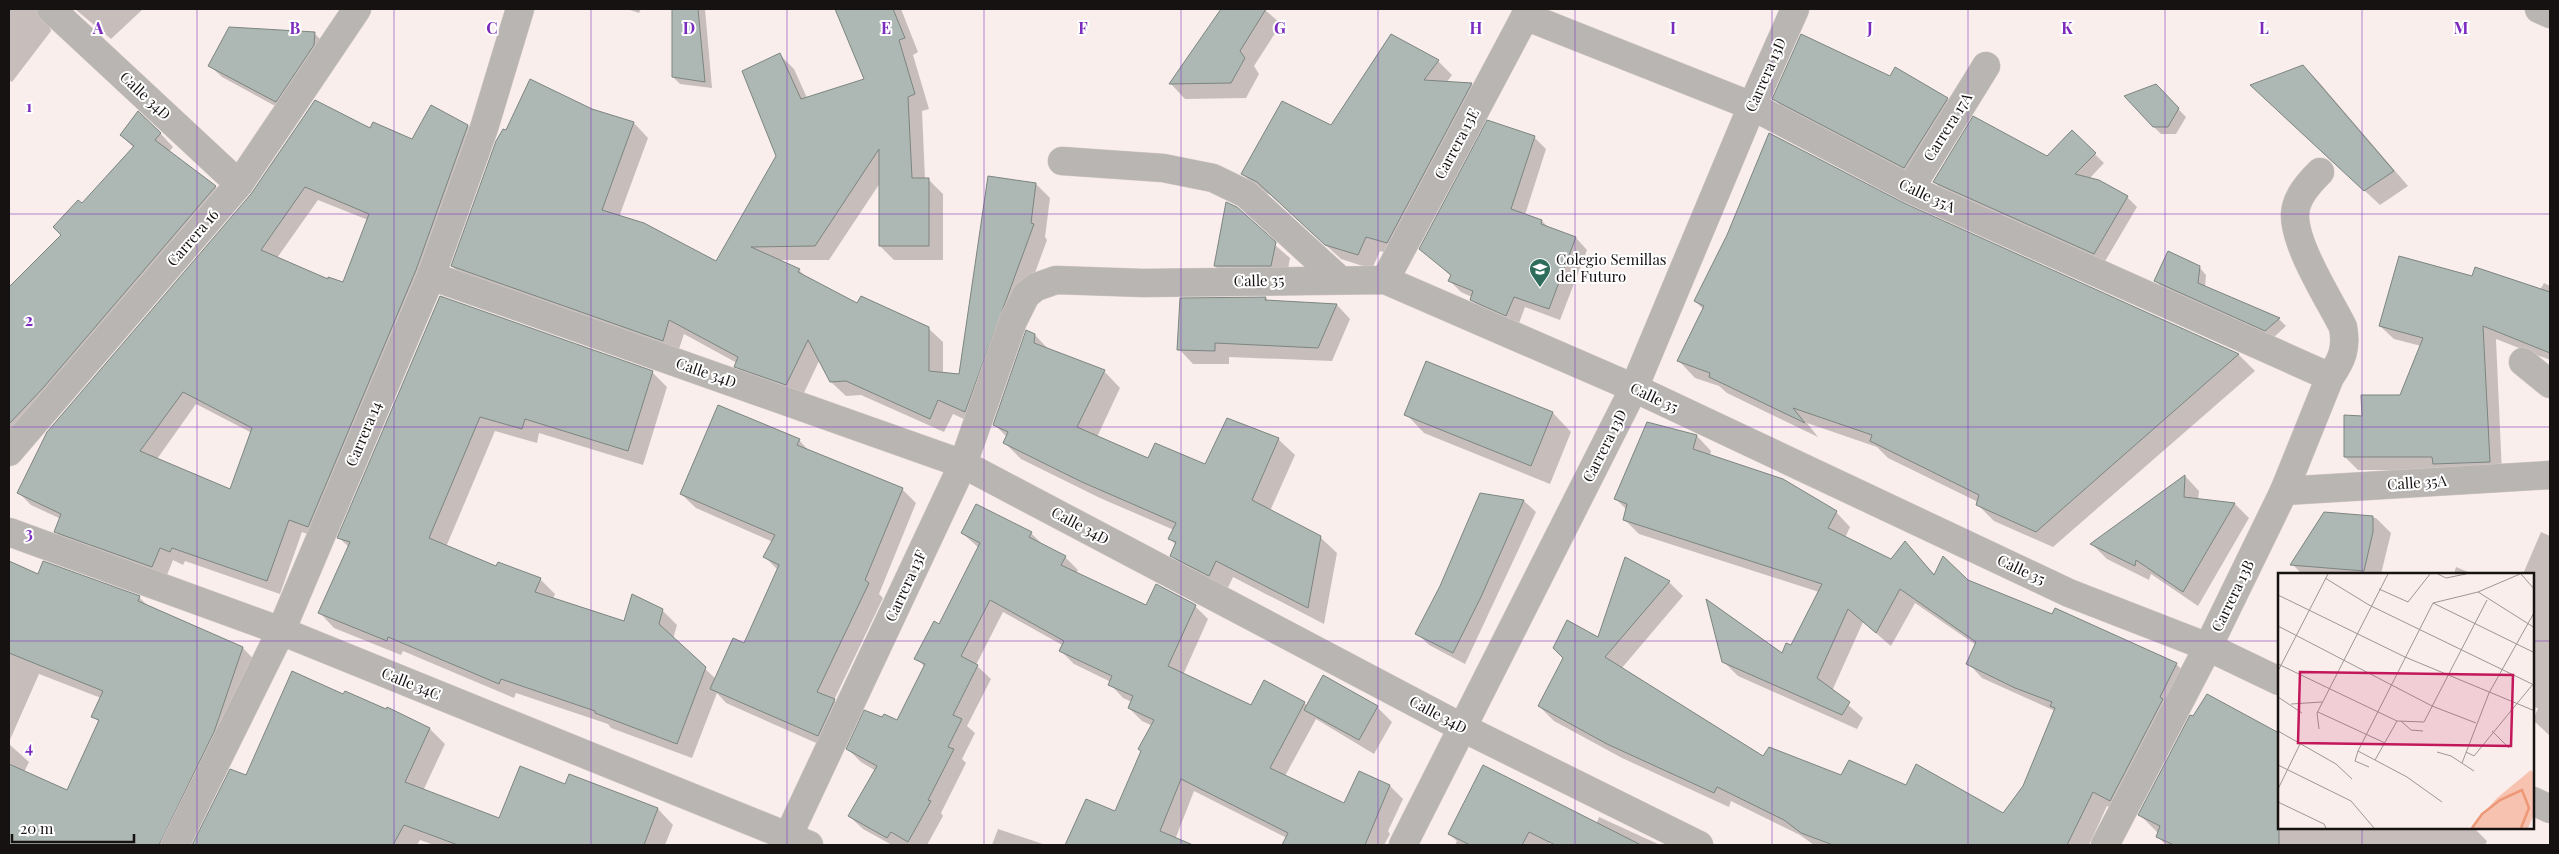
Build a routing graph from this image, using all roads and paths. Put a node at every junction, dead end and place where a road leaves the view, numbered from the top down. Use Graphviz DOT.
graph roads {
  1 [pos="51,9"];
  2 [pos="357,9"];
  3 [pos="520,9"];
  4 [pos="1795,9"];
  5 [pos="2539,9"];
  6 [pos="1527,12"];
  7 [pos="2550,14"];
  8 [pos="1986,66"];
  9 [pos="1752,106"];
  10 [pos="1062,161"];
  11 [pos="2320,172"];
  12 [pos="239,184"];
  13 [pos="1910,189"];
  14 [pos="431,276"];
  15 [pos="1340,280"];
  16 [pos="1385,280"];
  17 [pos="1013,321"];
  18 [pos="2523,362"];
  19 [pos="2330,377"];
  20 [pos="2550,384"];
  21 [pos="1634,388"];
  22 [pos="9,452"];
  23 [pos="963,464"];
  24 [pos="2550,475"];
  25 [pos="2284,491"];
  26 [pos="9,532"];
  27 [pos="281,631"];
  28 [pos="2208,647"];
  29 [pos="2278,681"];
  30 [pos="1461,727"];
  31 [pos="2534,801"];
  32 [pos="2550,809"];
  33 [pos="794,842"];
  34 [pos="175,845"];
  35 [pos="1403,845"];
  36 [pos="1699,845"];
  37 [pos="2105,845"];
  1 -- 12 [label="street, Calle 34D"];
  2 -- 12 [label="street, Carrera 16"];
  3 -- 14 [label="street, Carrera 14"];
  4 -- 9 [label="street, Carrera 13D"];
  5 -- 7 [label="street"];
  6 -- 9 [label="street, Calle 35A"];
  6 -- 16 [label="street, Carrera 13E"];
  8 -- 13 [label="street, Carrera 17A"];
  9 -- 13 [label="street, Calle 35A"];
  9 -- 21 [label="street, Carrera 13D"];
  10 -- 15 [label="street"];
  11 -- 19 [label="street, Carrera 13B"];
  12 -- 22 [label="street, Carrera 16"];
  13 -- 19 [label="street, Calle 35A"];
  14 -- 23 [label="street, Calle 34D"];
  14 -- 27 [label="street, Carrera 14"];
  15 -- 16 [label="street, Calle 35"];
  15 -- 17 [label="street, Calle 35"];
  16 -- 21 [label="street, Calle 35"];
  17 -- 23 [label="street, Carrera 13F"];
  18 -- 20 [label="street"];
  19 -- 25 [label="street, Carrera 13B"];
  21 -- 28 [label="street, Calle 35"];
  21 -- 30 [label="street, Carrera 13D"];
  23 -- 30 [label="street, Calle 34D"];
  23 -- 33 [label="street, Carrera 13F"];
  24 -- 25 [label="street, Calle 35A"];
  25 -- 28 [label="street, Carrera 13B"];
  26 -- 27 [label="street, Calle 34C"];
  27 -- 33 [label="street, Calle 34C"];
  27 -- 34 [label="street, Carrera 14"];
  28 -- 29 [label="street, Calle 35"];
  28 -- 37 [label="street, Carrera 13B"];
  30 -- 35 [label="street, Carrera 13D"];
  30 -- 36 [label="street, Calle 34D"];
  31 -- 32 [label="street"];
}
